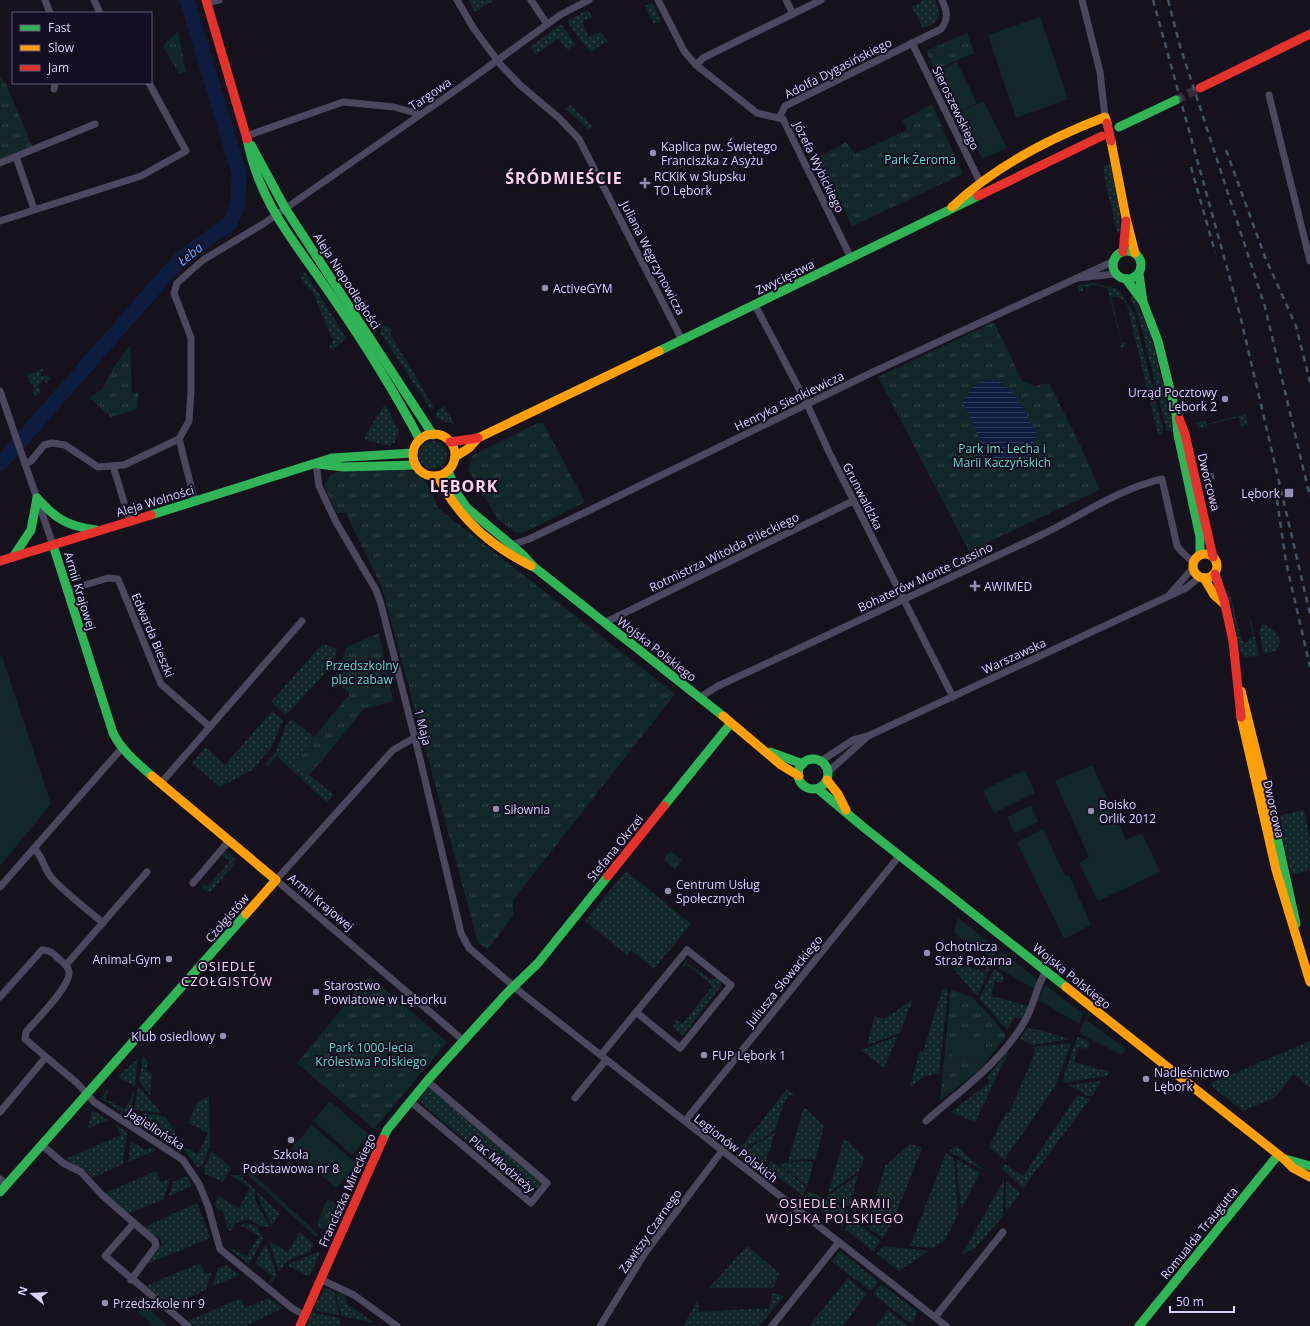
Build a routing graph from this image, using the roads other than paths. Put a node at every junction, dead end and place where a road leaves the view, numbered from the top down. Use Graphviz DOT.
graph roads {
  1 [pos="45,0"];
  2 [pos="94,0"];
  3 [pos="218,0"];
  4 [pos="457,0"];
  5 [pos="531,0"];
  6 [pos="589,0"];
  7 [pos="658,0"];
  8 [pos="786,0"];
  9 [pos="821,0"];
  10 [pos="942,0"];
  11 [pos="1082,0"];
  12 [pos="206,2"];
  13 [pos="50,12"];
  14 [pos="99,12"];
  15 [pos="792,14"];
  16 [pos="547,24"];
  17 [pos="1310,34"];
  18 [pos="912,44"];
  19 [pos="497,60"];
  20 [pos="696,65"];
  21 [pos="150,84"];
  22 [pos="1200,88"];
  23 [pos="1269,95"];
  24 [pos="1176,100"];
  25 [pos="419,114"];
  26 [pos="779,118"];
  27 [pos="1106,120"];
  28 [pos="95,124"];
  29 [pos="1119,127"];
  30 [pos="246,136"];
  31 [pos="1102,136"];
  32 [pos="16,157"];
  33 [pos="0,163"];
  34 [pos="980,182"];
  35 [pos="284,208"];
  36 [pos="34,209"];
  37 [pos="948,211"];
  38 [pos="275,215"];
  39 [pos="1126,218"];
  40 [pos="0,221"];
  41 [pos="1123,252"];
  42 [pos="1135,253"];
  43 [pos="851,258"];
  44 [pos="1114,261"];
  45 [pos="1310,261"];
  46 [pos="1115,274"];
  47 [pos="1139,274"];
  48 [pos="1077,278"];
  49 [pos="1126,280"];
  50 [pos="1143,302"];
  51 [pos="755,305"];
  52 [pos="682,340"];
  53 [pos="0,391"];
  54 [pos="807,404"];
  55 [pos="1176,414"];
  56 [pos="433,435"];
  57 [pos="478,438"];
  58 [pos="178,439"];
  59 [pos="420,440"];
  60 [pos="450,442"];
  61 [pos="414,453"];
  62 [pos="455,456"];
  63 [pos="24,463"];
  64 [pos="316,464"];
  65 [pos="416,465"];
  66 [pos="113,466"];
  67 [pos="448,471"];
  68 [pos="438,476"];
  69 [pos="37,498"];
  70 [pos="853,501"];
  71 [pos="124,502"];
  72 [pos="195,502"];
  73 [pos="128,512"];
  74 [pos="130,521"];
  75 [pos="99,531"];
  76 [pos="53,545"];
  77 [pos="511,545"];
  78 [pos="1200,555"];
  79 [pos="13,557"];
  80 [pos="1213,557"];
  81 [pos="0,561"];
  82 [pos="1193,565"];
  83 [pos="534,567"];
  84 [pos="1215,574"];
  85 [pos="1202,578"];
  86 [pos="68,590"];
  87 [pos="1168,595"];
  88 [pos="904,600"];
  89 [pos="1224,604"];
  90 [pos="302,621"];
  91 [pos="604,623"];
  92 [pos="953,697"];
  93 [pos="700,699"];
  94 [pos="731,723"];
  95 [pos="210,727"];
  96 [pos="868,736"];
  97 [pos="414,738"];
  98 [pos="122,748"];
  99 [pos="765,750"];
  100 [pos="821,761"];
  101 [pos="803,764"];
  102 [pos="799,776"];
  103 [pos="827,776"];
  104 [pos="161,783"];
  105 [pos="818,788"];
  106 [pos="847,812"];
  107 [pos="230,841"];
  108 [pos="34,848"];
  109 [pos="900,855"];
  110 [pos="147,872"];
  111 [pos="276,880"];
  112 [pos="193,883"];
  113 [pos="0,887"];
  114 [pos="103,922"];
  115 [pos="66,965"];
  116 [pos="1046,972"];
  117 [pos="1310,982"];
  118 [pos="514,986"];
  119 [pos="0,997"];
  120 [pos="636,1012"];
  121 [pos="464,1041"];
  122 [pos="46,1057"];
  123 [pos="604,1058"];
  124 [pos="427,1081"];
  125 [pos="88,1095"];
  126 [pos="575,1098"];
  127 [pos="410,1101"];
  128 [pos="0,1112"];
  129 [pos="685,1121"];
  130 [pos="926,1121"];
  131 [pos="42,1145"];
  132 [pos="722,1151"];
  133 [pos="1281,1157"];
  134 [pos="1310,1166"];
  135 [pos="1310,1177"];
  136 [pos="3,1182"];
  137 [pos="0,1192"];
  138 [pos="134,1223"];
  139 [pos="1003,1232"];
  140 [pos="839,1242"];
  141 [pos="320,1279"];
  142 [pos="131,1280"];
  143 [pos="304,1315"];
  144 [pos="935,1317"];
  145 [pos="188,1326"];
  146 [pos="300,1326"];
  147 [pos="397,1326"];
  148 [pos="600,1326"];
  149 [pos="772,1326"];
  150 [pos="946,1326"];
  151 [pos="1139,1326"];
  1 -- 13 [label="street"];
  2 -- 14 [label="street"];
  3 -- 12 [label="street"];
  4 -- 19 [label="street, Juliana Węgrzynowicza"];
  5 -- 16 [label="street"];
  6 -- 16 [label="street, Targowa"];
  7 -- 20 [label="street, Józefa Wybickiego"];
  8 -- 15 [label="street"];
  9 -- 15 [label="street"];
  10 -- 18 [label="street, Adolfa Dygasińskiego"];
  11 -- 27 [label="street"];
  12 -- 30 [label="street, Aleja Niepodległości"];
  15 -- 20 [label="street"];
  16 -- 19 [label="street, Targowa"];
  17 -- 22 [label="street"];
  18 -- 26 [label="street, Adolfa Dygasińskiego"];
  18 -- 34 [label="street, Sieroszewskiego"];
  19 -- 25 [label="street, Targowa"];
  19 -- 52 [label="street, Juliana Węgrzynowicza"];
  20 -- 26 [label="street, Józefa Wybickiego"];
  21 -- 36 [label="street"];
  23 -- 45 [label="street"];
  24 -- 29 [label="street"];
  25 -- 30 [label="street"];
  25 -- 35 [label="street, Targowa"];
  26 -- 43 [label="street, Józefa Wybickiego"];
  27 -- 34 [label="street"];
  27 -- 39 [label="street, bridge"];
  28 -- 32 [label="street"];
  30 -- 35 [label="street, Aleja Niepodległości"];
  30 -- 38 [label="street, Aleja Niepodległości"];
  31 -- 37 [label="street, Zwycięstwa"];
  32 -- 33 [label="street"];
  32 -- 36 [label="street"];
  34 -- 37 [label="street"];
  35 -- 38 [label="street, Targowa"];
  35 -- 56 [label="street, Aleja Niepodległości"];
  36 -- 40 [label="street"];
  37 -- 43 [label="street, Zwycięstwa"];
  38 -- 58 [label="street, Targowa"];
  38 -- 59 [label="street, Aleja Niepodległości"];
  39 -- 41 [label="street"];
  39 -- 42 [label="street"];
  41 -- 42 [label="street"];
  41 -- 44 [label="street"];
  42 -- 47 [label="street"];
  43 -- 51 [label="street, Zwycięstwa"];
  44 -- 46 [label="street"];
  44 -- 48 [label="street, Henryka Sienkiewicza"];
  46 -- 48 [label="street, Henryka Sienkiewicza"];
  46 -- 49 [label="street"];
  47 -- 49 [label="street"];
  47 -- 50 [label="street, Dworcowa"];
  48 -- 54 [label="street, Henryka Sienkiewicza"];
  49 -- 50 [label="street, Dworcowa"];
  50 -- 55 [label="street, Dworcowa"];
  51 -- 52 [label="street, Zwycięstwa"];
  51 -- 54 [label="street, Grunwaldzka"];
  52 -- 57 [label="street, Zwycięstwa"];
  53 -- 63 [label="street, Armii Krajowej"];
  54 -- 70 [label="street, Grunwaldzka"];
  54 -- 77 [label="street, Henryka Sienkiewicza"];
  55 -- 78 [label="street, Dworcowa"];
  55 -- 80 [label="street, Dworcowa"];
  56 -- 59 [label="street"];
  56 -- 60 [label="street"];
  57 -- 60 [label="street, Zwycięstwa"];
  57 -- 62 [label="street, Zwycięstwa"];
  58 -- 66 [label="street"];
  58 -- 72 [label="street"];
  59 -- 61 [label="street"];
  60 -- 62 [label="street"];
  61 -- 64 [label="street, Aleja Wolności"];
  61 -- 65 [label="street"];
  62 -- 67 [label="street"];
  63 -- 66 [label="street"];
  63 -- 69 [label="street, Armii Krajowej"];
  64 -- 65 [label="street, Aleja Wolności"];
  64 -- 72 [label="street, Aleja Wolności"];
  64 -- 97 [label="street, 1 Maja"];
  65 -- 68 [label="street"];
  66 -- 71 [label="street"];
  67 -- 68 [label="street"];
  67 -- 77 [label="street, Wojska Polskiego"];
  68 -- 83 [label="street, Wojska Polskiego"];
  69 -- 75 [label="street"];
  69 -- 76 [label="street, Armii Krajowej"];
  69 -- 79 [label="street"];
  70 -- 88 [label="street, Grunwaldzka"];
  70 -- 91 [label="street, Rotmistrza Witolda Pileckiego"];
  72 -- 74 [label="street, Aleja Wolności"];
  73 -- 74 [label="street"];
  74 -- 75 [label="street, Aleja Wolności"];
  75 -- 76 [label="street, Aleja Wolności"];
  76 -- 79 [label="street, Aleja Wolności"];
  76 -- 86 [label="street, Armii Krajowej"];
  77 -- 83 [label="street, Wojska Polskiego"];
  78 -- 80 [label="street"];
  78 -- 82 [label="street"];
  79 -- 81 [label="street, Aleja Wolności"];
  80 -- 84 [label="street"];
  82 -- 85 [label="street"];
  82 -- 87 [label="street, Warszawska"];
  82 -- 88 [label="street, Bohaterów Monte Cassino"];
  83 -- 91 [label="street, Wojska Polskiego"];
  84 -- 85 [label="street"];
  84 -- 89 [label="street, Dworcowa"];
  85 -- 87 [label="street, Warszawska"];
  85 -- 89 [label="street, Dworcowa"];
  86 -- 95 [label="street, Edwarda Bieszki"];
  86 -- 98 [label="street, Armii Krajowej"];
  87 -- 92 [label="street, Warszawska"];
  88 -- 92 [label="street, Grunwaldzka"];
  88 -- 93 [label="street, Bohaterów Monte Cassino"];
  89 -- 117 [label="street, Dworcowa"];
  90 -- 95 [label="street"];
  91 -- 93 [label="street, Wojska Polskiego"];
  92 -- 96 [label="street, Warszawska"];
  93 -- 94 [label="street, Wojska Polskiego"];
  94 -- 99 [label="street, Wojska Polskiego"];
  94 -- 118 [label="street, Stefana Okrzei"];
  95 -- 104 [label="street"];
  96 -- 100 [label="street, Warszawska"];
  96 -- 103 [label="street, Warszawska"];
  97 -- 111 [label="street, Czołgistów"];
  97 -- 118 [label="street, 1 Maja"];
  98 -- 104 [label="street, Armii Krajowej"];
  98 -- 108 [label="street"];
  99 -- 101 [label="street, Wojska Polskiego"];
  99 -- 102 [label="street, Wojska Polskiego"];
  100 -- 101 [label="street"];
  100 -- 103 [label="street"];
  101 -- 102 [label="street"];
  102 -- 105 [label="street"];
  103 -- 105 [label="street"];
  103 -- 106 [label="street, Wojska Polskiego"];
  104 -- 107 [label="street, Armii Krajowej"];
  105 -- 106 [label="street, Wojska Polskiego"];
  106 -- 109 [label="street, Wojska Polskiego"];
  107 -- 111 [label="street, Armii Krajowej"];
  107 -- 112 [label="street"];
  108 -- 113 [label="street"];
  108 -- 114 [label="street"];
  109 -- 116 [label="street, Wojska Polskiego"];
  109 -- 129 [label="street, Juliusza Słowackiego"];
  110 -- 114 [label="street"];
  111 -- 121 [label="street, Armii Krajowej"];
  111 -- 125 [label="street, Czołgistów"];
  114 -- 115 [label="street"];
  115 -- 119 [label="street"];
  115 -- 122 [label="street, Jagiellońska"];
  116 -- 130 [label="street"];
  116 -- 133 [label="street, Wojska Polskiego"];
  118 -- 121 [label="street, Franciszka Mireckiego"];
  118 -- 123 [label="street, Legionów Polskich"];
  120 -- 120 [label="street"];
  120 -- 123 [label="street"];
  121 -- 124 [label="street, Franciszka Mireckiego"];
  122 -- 125 [label="street, Jagiellońska"];
  122 -- 128 [label="street"];
  123 -- 126 [label="street"];
  123 -- 129 [label="street, Legionów Polskich"];
  124 -- 127 [label="street, Franciszka Mireckiego"];
  124 -- 127 [label="street, Plac Młodzieży"];
  125 -- 131 [label="street, Czołgistów"];
  125 -- 143 [label="street, Jagiellońska"];
  127 -- 141 [label="street, Franciszka Mireckiego"];
  129 -- 132 [label="street, Legionów Polskich"];
  131 -- 136 [label="street, Czołgistów"];
  131 -- 138 [label="street"];
  132 -- 140 [label="street, Legionów Polskich"];
  132 -- 148 [label="street, Zawiszy Czarnego"];
  133 -- 134 [label="street, Wojska Polskiego"];
  133 -- 135 [label="street, Wojska Polskiego"];
  133 -- 151 [label="street, Romualda Traugutta"];
  136 -- 137 [label="street, Czołgistów"];
  138 -- 142 [label="street"];
  138 -- 142 [label="street"];
  139 -- 144 [label="street"];
  140 -- 144 [label="street, Legionów Polskich"];
  140 -- 149 [label="street"];
  141 -- 143 [label="street, Franciszka Mireckiego"];
  141 -- 147 [label="street"];
  142 -- 145 [label="street"];
  143 -- 146 [label="street, Franciszka Mireckiego"];
  144 -- 150 [label="street, Legionów Polskich"];
}
